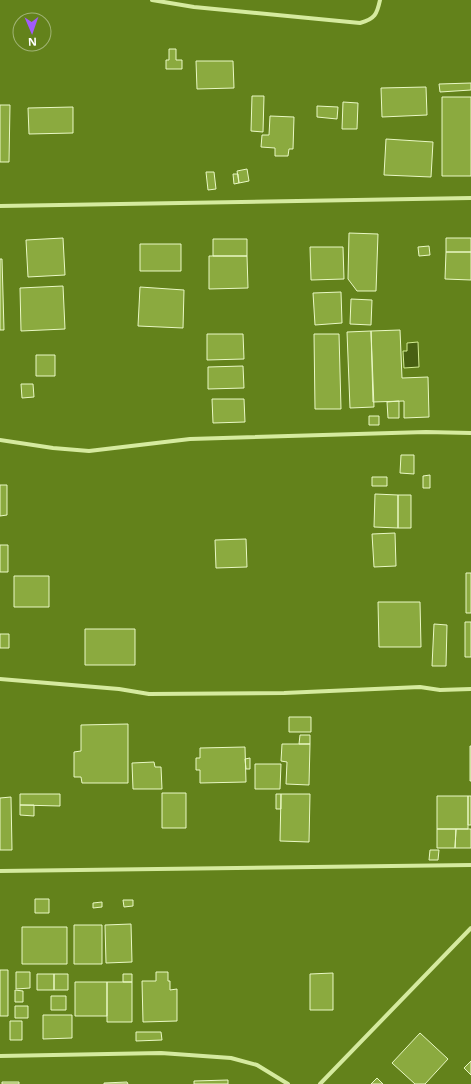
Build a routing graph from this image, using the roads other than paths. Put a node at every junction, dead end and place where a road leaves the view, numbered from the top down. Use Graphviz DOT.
graph roads {
  1 [pos="152,0"];
  2 [pos="380,0"];
  3 [pos="471,198"];
  4 [pos="0,206"];
  5 [pos="471,433"];
  6 [pos="0,440"];
  7 [pos="0,679"];
  8 [pos="471,689"];
  9 [pos="471,865"];
  10 [pos="0,871"];
  11 [pos="471,928"];
  12 [pos="0,1056"];
  13 [pos="288,1084"];
  14 [pos="320,1084"];
  1 -- 2 [label="street"];
  3 -- 4 [label="street"];
  5 -- 6 [label="street"];
  7 -- 8 [label="street"];
  9 -- 10 [label="street"];
  11 -- 14 [label="street"];
  12 -- 13 [label="street"];
}
